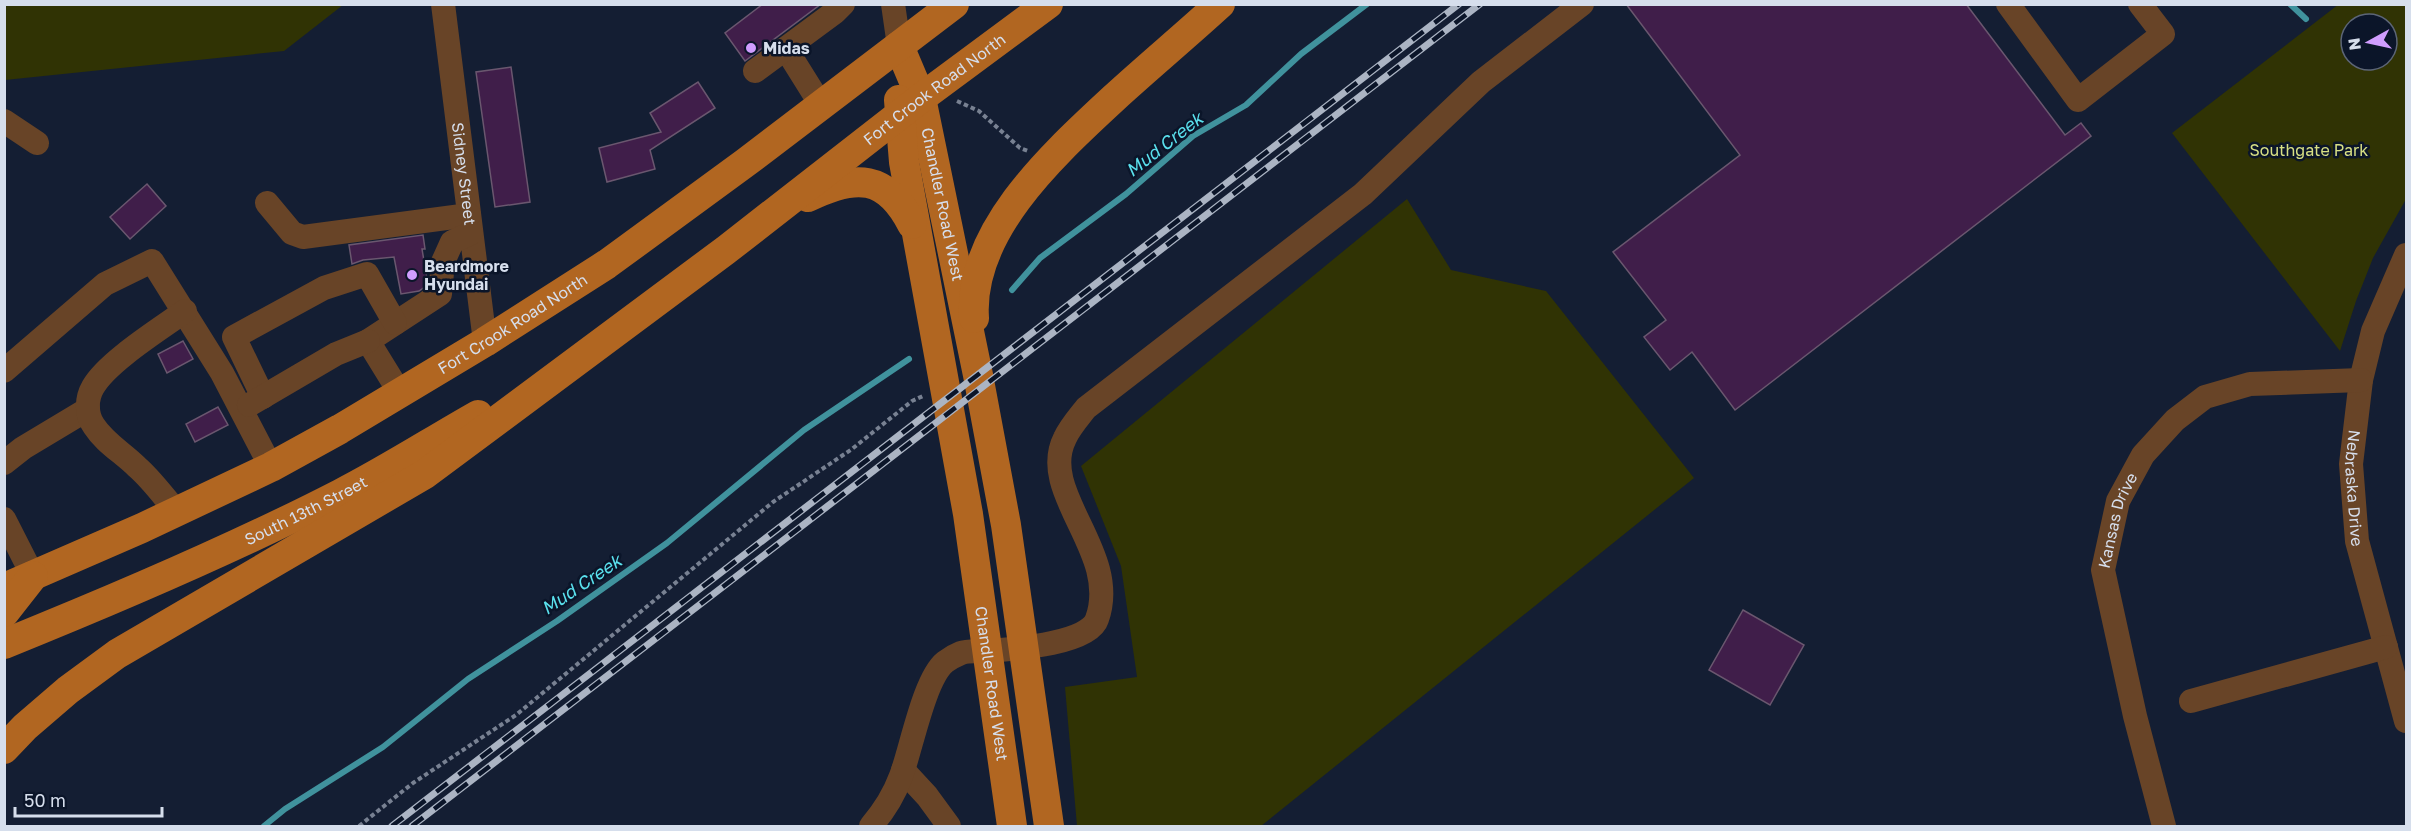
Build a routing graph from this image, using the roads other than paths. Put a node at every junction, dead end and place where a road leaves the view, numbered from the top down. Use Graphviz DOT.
graph roads {
  1 [pos="443,4"];
  2 [pos="843,4"];
  3 [pos="893,4"];
  4 [pos="954,4"];
  5 [pos="1048,4"];
  6 [pos="1220,4"];
  7 [pos="1582,4"];
  8 [pos="2008,4"];
  9 [pos="2140,4"];
  10 [pos="900,46"];
  11 [pos="786,49"];
  12 [pos="755,71"];
  13 [pos="919,100"];
  14 [pos="822,105"];
  15 [pos="4,121"];
  16 [pos="37,143"];
  17 [pos="267,202"];
  18 [pos="773,214"];
  19 [pos="470,224"];
  20 [pos="917,234"];
  21 [pos="2406,255"];
  22 [pos="184,311"];
  23 [pos="395,323"];
  24 [pos="368,341"];
  25 [pos="484,342"];
  26 [pos="592,349"];
  27 [pos="4,371"];
  28 [pos="978,375"];
  29 [pos="2361,380"];
  30 [pos="400,393"];
  31 [pos="263,397"];
  32 [pos="88,409"];
  33 [pos="241,410"];
  34 [pos="4,463"];
  35 [pos="271,467"];
  36 [pos="177,512"];
  37 [pos="4,519"];
  38 [pos="33,576"];
  39 [pos="4,588"];
  40 [pos="4,613"];
  41 [pos="4,644"];
  42 [pos="1024,647"];
  43 [pos="2386,647"];
  44 [pos="988,651"];
  45 [pos="2191,701"];
  46 [pos="2404,707"];
  47 [pos="4,749"];
  48 [pos="903,770"];
  49 [pos="880,822"];
  50 [pos="949,826"];
  51 [pos="1012,826"];
  52 [pos="1049,826"];
  53 [pos="2164,826"];
  1 -- 19 [label="street, Sidney Street"];
  2 -- 11 [label="street"];
  3 -- 10 [label="street"];
  4 -- 10 [label="main road, Fort Crook Road North"];
  5 -- 13 [label="main road, Fort Crook Road North"];
  6 -- 28 [label="main road"];
  7 -- 42 [label="street"];
  8 -- 9 [label="street"];
  10 -- 13 [label="main road, Chandler Road West"];
  10 -- 14 [label="main road, Fort Crook Road North"];
  11 -- 12 [label="street"];
  11 -- 14 [label="street"];
  13 -- 18 [label="main road, Fort Crook Road North"];
  13 -- 20 [label="main road, Chandler Road West"];
  13 -- 28 [label="main road, Chandler Road West"];
  14 -- 25 [label="main road, Fort Crook Road North"];
  15 -- 16 [label="street"];
  17 -- 19 [label="street"];
  18 -- 20 [label="main road"];
  18 -- 26 [label="main road, Fort Crook Road North"];
  19 -- 23 [label="street"];
  19 -- 25 [label="street, Sidney Street"];
  20 -- 44 [label="main road, Chandler Road West"];
  21 -- 29 [label="street, Nebraska Drive"];
  22 -- 27 [label="street"];
  22 -- 32 [label="street"];
  22 -- 33 [label="street"];
  23 -- 24 [label="street"];
  23 -- 31 [label="street"];
  24 -- 30 [label="street"];
  24 -- 31 [label="street"];
  25 -- 30 [label="main road, Fort Crook Road North"];
  26 -- 41 [label="main road, South 13th Street"];
  26 -- 47 [label="main road"];
  28 -- 42 [label="main road, Chandler Road West"];
  29 -- 43 [label="street, Nebraska Drive"];
  29 -- 53 [label="street, Kansas Drive"];
  30 -- 35 [label="main road, Fort Crook Road North"];
  31 -- 33 [label="street"];
  32 -- 34 [label="street"];
  32 -- 36 [label="street"];
  33 -- 35 [label="street"];
  35 -- 36 [label="main road, Fort Crook Road North"];
  36 -- 38 [label="main road, Fort Crook Road North"];
  37 -- 38 [label="street"];
  38 -- 39 [label="main road"];
  38 -- 40 [label="main road"];
  42 -- 44 [label="street"];
  42 -- 52 [label="main road, Chandler Road West"];
  43 -- 45 [label="street"];
  43 -- 46 [label="street, Nebraska Drive"];
  44 -- 48 [label="street"];
  44 -- 51 [label="main road, Chandler Road West"];
  48 -- 49 [label="street"];
  48 -- 50 [label="street"];
}
